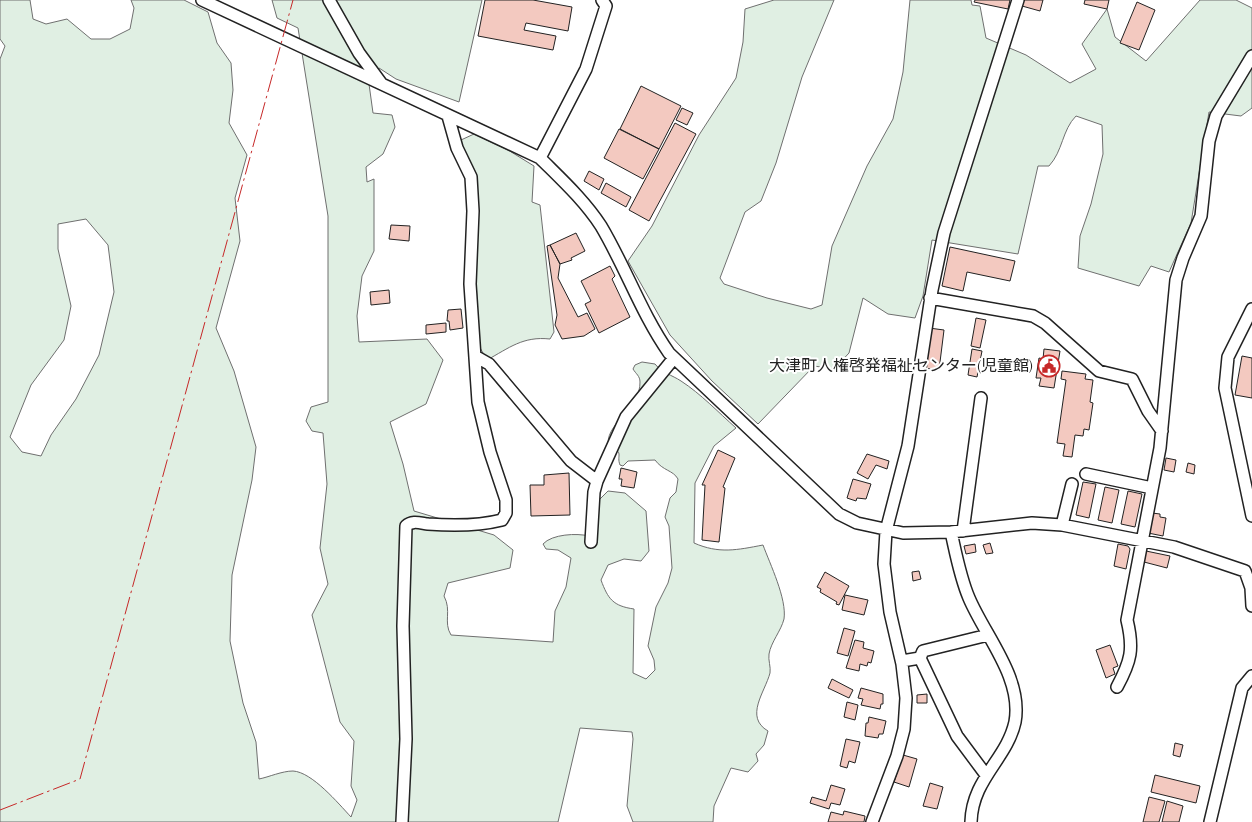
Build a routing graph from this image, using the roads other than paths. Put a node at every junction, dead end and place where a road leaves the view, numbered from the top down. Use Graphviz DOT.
graph roads {
  1 [pos="202,0"];
  2 [pos="329,0"];
  3 [pos="602,0"];
  4 [pos="1018,0"];
  5 [pos="1252,56"];
  6 [pos="383,85"];
  7 [pos="448,116"];
  8 [pos="540,158"];
  9 [pos="930,298"];
  10 [pos="1252,309"];
  11 [pos="475,356"];
  12 [pos="674,358"];
  13 [pos="981,398"];
  14 [pos="1162,431"];
  15 [pos="1086,474"];
  16 [pos="597,481"];
  17 [pos="1072,484"];
  18 [pos="1152,488"];
  19 [pos="1252,516"];
  20 [pos="1062,525"];
  21 [pos="886,531"];
  22 [pos="963,531"];
  23 [pos="951,532"];
  24 [pos="1143,540"];
  25 [pos="591,542"];
  26 [pos="1251,587"];
  27 [pos="1252,606"];
  28 [pos="988,635"];
  29 [pos="920,658"];
  30 [pos="902,660"];
  31 [pos="1252,676"];
  32 [pos="1117,687"];
  33 [pos="986,775"];
  34 [pos="402,822"];
  35 [pos="872,822"];
  36 [pos="971,822"];
  37 [pos="1210,822"];
  1 -- 6 [label="street"];
  2 -- 6 [label="street"];
  3 -- 8 [label="street"];
  4 -- 9 [label="street"];
  5 -- 14 [label="street"];
  6 -- 7 [label="street"];
  7 -- 8 [label="street"];
  7 -- 11 [label="street"];
  8 -- 12 [label="street"];
  9 -- 14 [label="street"];
  9 -- 21 [label="street"];
  10 -- 19 [label="street"];
  11 -- 16 [label="street"];
  11 -- 34 [label="street"];
  12 -- 16 [label="street"];
  12 -- 21 [label="street"];
  13 -- 22 [label="street"];
  14 -- 18 [label="street"];
  15 -- 18 [label="street"];
  16 -- 25 [label="street"];
  17 -- 20 [label="street"];
  18 -- 24 [label="street"];
  20 -- 22 [label="street"];
  20 -- 24 [label="street"];
  21 -- 23 [label="street"];
  21 -- 30 [label="street"];
  22 -- 23 [label="street"];
  23 -- 28 [label="street"];
  24 -- 26 [label="street"];
  24 -- 32 [label="street"];
  26 -- 27 [label="street"];
  28 -- 29 [label="street"];
  28 -- 33 [label="street"];
  29 -- 30 [label="street"];
  29 -- 33 [label="street"];
  30 -- 35 [label="street"];
  31 -- 37 [label="street"];
  33 -- 36 [label="street"];
}
